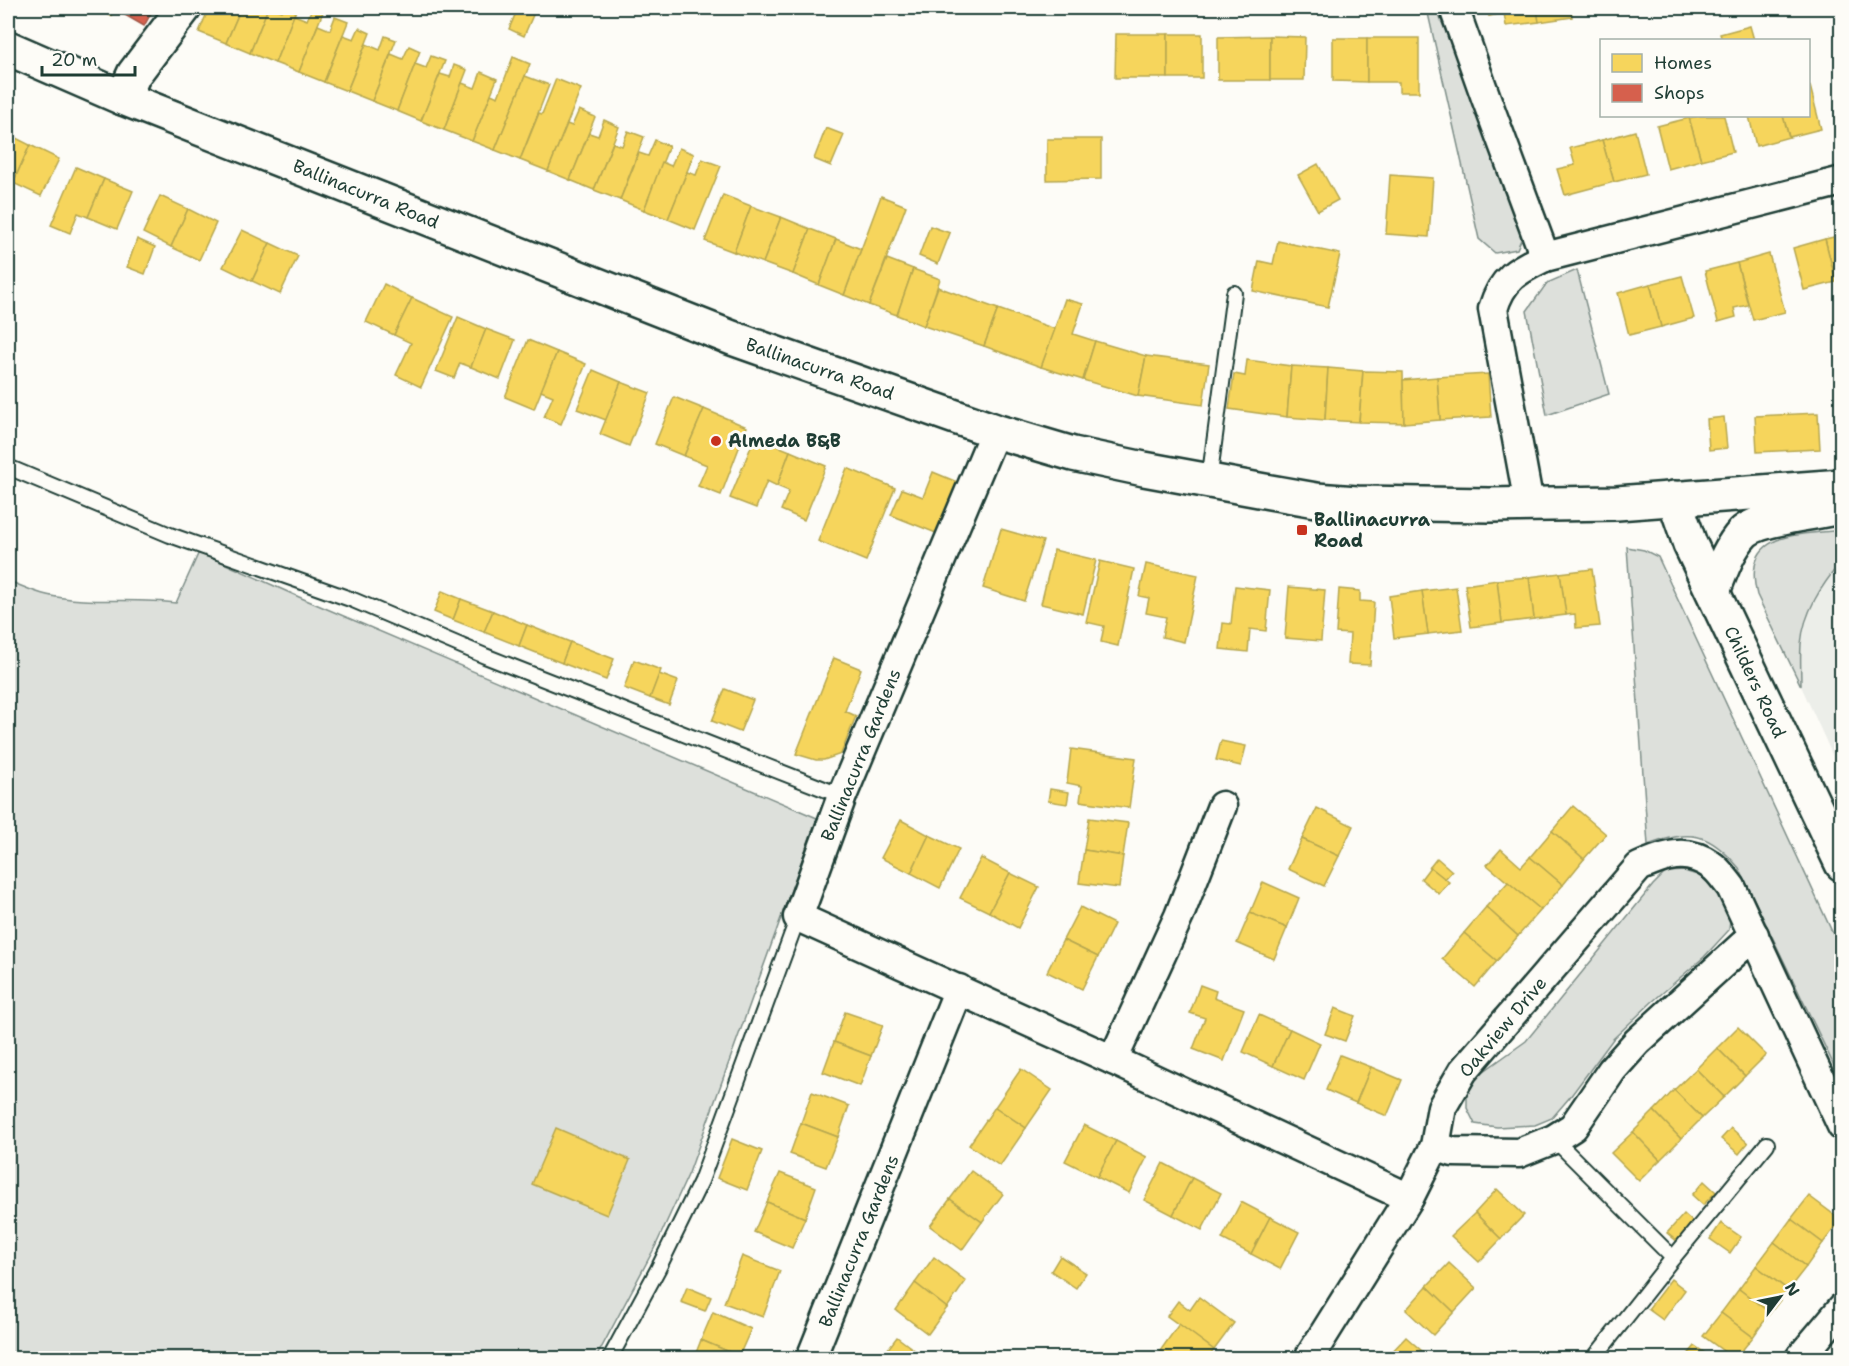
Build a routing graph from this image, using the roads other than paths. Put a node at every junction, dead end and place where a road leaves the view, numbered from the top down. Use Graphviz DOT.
graph roads {
  1 [pos="184,8"];
  2 [pos="1454,8"];
  3 [pos="8,48"];
  4 [pos="123,98"];
  5 [pos="1842,181"];
  6 [pos="1545,257"];
  7 [pos="1234,293"];
  8 [pos="995,431"];
  9 [pos="8,467"];
  10 [pos="1209,481"];
  11 [pos="1842,486"];
  12 [pos="1674,498"];
  13 [pos="1529,504"];
  14 [pos="1842,507"];
  15 [pos="1713,591"];
  16 [pos="842,796"];
  17 [pos="1222,806"];
  18 [pos="1835,832"];
  19 [pos="1842,864"];
  20 [pos="798,917"];
  21 [pos="1754,935"];
  22 [pos="959,989"];
  23 [pos="1113,1060"];
  24 [pos="1842,1126"];
  25 [pos="1554,1139"];
  26 [pos="1767,1144"];
  27 [pos="1435,1146"];
  28 [pos="1409,1198"];
  29 [pos="1673,1258"];
  30 [pos="1842,1308"];
  31 [pos="610,1359"];
  32 [pos="811,1359"];
  33 [pos="1309,1359"];
  34 [pos="1594,1359"];
  35 [pos="1800,1359"];
  1 -- 4 [label="main road"];
  2 -- 6 [label="street"];
  3 -- 4 [label="main road, Ballinacurra Road"];
  4 -- 8 [label="main road, Ballinacurra Road"];
  5 -- 6 [label="street"];
  6 -- 13 [label="street"];
  7 -- 10 [label="lane"];
  8 -- 10 [label="main road, Ballinacurra Road"];
  8 -- 16 [label="street, Ballinacurra Gardens"];
  9 -- 16 [label="lane"];
  10 -- 13 [label="main road, Ballinacurra Road"];
  11 -- 12 [label="main road, Ballinacurra Road"];
  12 -- 13 [label="main road, Ballinacurra Road"];
  12 -- 15 [label="main road, Childers Road"];
  14 -- 15 [label="main road"];
  15 -- 18 [label="main road, Childers Road"];
  16 -- 20 [label="street, Ballinacurra Gardens"];
  17 -- 23 [label="street"];
  18 -- 19 [label="main road, Childers Road"];
  20 -- 22 [label="street"];
  20 -- 31 [label="lane"];
  21 -- 24 [label="street, Oakview Drive"];
  21 -- 25 [label="street"];
  21 -- 27 [label="street, Oakview Drive"];
  22 -- 23 [label="street"];
  22 -- 32 [label="street, Ballinacurra Gardens"];
  23 -- 28 [label="street"];
  25 -- 27 [label="street"];
  25 -- 29 [label="lane"];
  26 -- 29 [label="lane"];
  27 -- 28 [label="street"];
  28 -- 33 [label="street"];
  29 -- 34 [label="lane"];
  30 -- 35 [label="street"];
}
